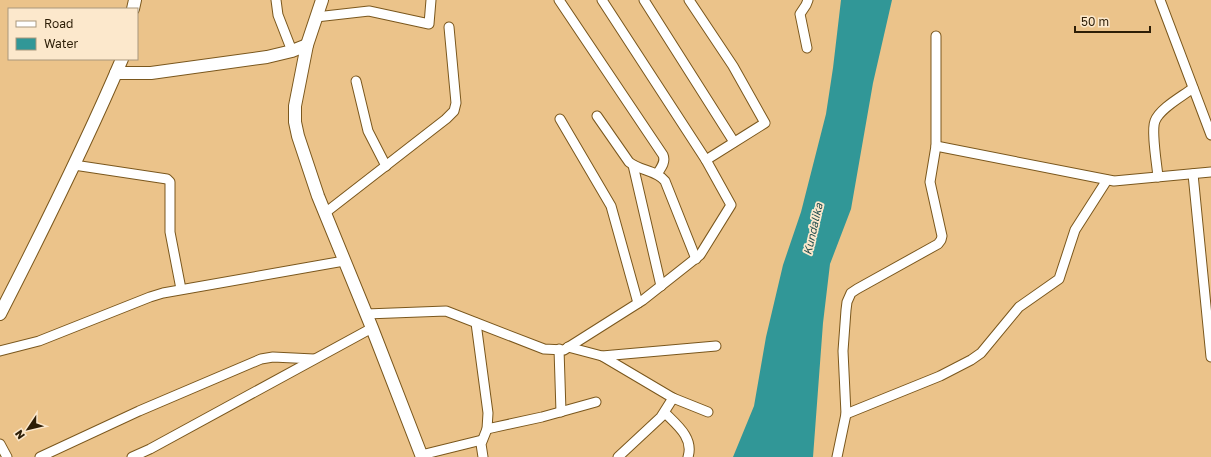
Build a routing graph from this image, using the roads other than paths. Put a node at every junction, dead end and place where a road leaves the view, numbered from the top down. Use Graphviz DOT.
graph roads {
  1 [pos="276,0"];
  2 [pos="322,0"];
  3 [pos="432,0"];
  4 [pos="559,0"];
  5 [pos="602,0"];
  6 [pos="644,0"];
  7 [pos="689,0"];
  8 [pos="808,0"];
  9 [pos="1160,0"];
  10 [pos="316,17"];
  11 [pos="449,26"];
  12 [pos="936,36"];
  13 [pos="307,45"];
  14 [pos="807,48"];
  15 [pos="292,51"];
  16 [pos="122,60"];
  17 [pos="116,73"];
  18 [pos="356,81"];
  19 [pos="1193,88"];
  20 [pos="597,116"];
  21 [pos="560,119"];
  22 [pos="1211,135"];
  23 [pos="734,142"];
  24 [pos="936,146"];
  25 [pos="706,160"];
  26 [pos="74,165"];
  27 [pos="633,165"];
  28 [pos="386,166"];
  29 [pos="1211,172"];
  30 [pos="657,174"];
  31 [pos="1193,174"];
  32 [pos="1158,177"];
  33 [pos="1107,180"];
  34 [pos="325,213"];
  35 [pos="696,259"];
  36 [pos="346,265"];
  37 [pos="661,286"];
  38 [pos="181,290"];
  39 [pos="638,303"];
  40 [pos="0,314"];
  41 [pos="366,314"];
  42 [pos="476,323"];
  43 [pos="372,328"];
  44 [pos="716,346"];
  45 [pos="564,348"];
  46 [pos="0,351"];
  47 [pos="602,356"];
  48 [pos="1211,357"];
  49 [pos="314,360"];
  50 [pos="673,398"];
  51 [pos="596,402"];
  52 [pos="561,412"];
  53 [pos="708,412"];
  54 [pos="665,413"];
  55 [pos="846,414"];
  56 [pos="487,429"];
  57 [pos="482,440"];
  58 [pos="0,444"];
  59 [pos="150,449"];
  60 [pos="421,456"];
  61 [pos="7,457"];
  62 [pos="40,457"];
  63 [pos="132,457"];
  64 [pos="143,457"];
  65 [pos="483,457"];
  66 [pos="618,457"];
  67 [pos="688,457"];
  68 [pos="836,457"];
  1 -- 15 [label="street"];
  2 -- 10 [label="street"];
  3 -- 10 [label="street"];
  4 -- 30 [label="street"];
  5 -- 25 [label="street"];
  6 -- 23 [label="street"];
  7 -- 23 [label="street"];
  8 -- 14 [label="street"];
  9 -- 19 [label="street"];
  10 -- 13 [label="street"];
  11 -- 28 [label="street"];
  12 -- 24 [label="street"];
  13 -- 15 [label="street"];
  13 -- 34 [label="street"];
  15 -- 17 [label="street"];
  16 -- 17 [label="street"];
  17 -- 26 [label="street"];
  18 -- 28 [label="street"];
  19 -- 22 [label="street"];
  19 -- 32 [label="street"];
  20 -- 27 [label="street"];
  21 -- 39 [label="street"];
  23 -- 25 [label="street"];
  24 -- 33 [label="street"];
  24 -- 55 [label="street"];
  25 -- 35 [label="street"];
  26 -- 38 [label="street"];
  26 -- 40 [label="street"];
  27 -- 30 [label="street"];
  27 -- 37 [label="street"];
  28 -- 34 [label="street"];
  29 -- 31 [label="street"];
  30 -- 35 [label="street"];
  31 -- 32 [label="street"];
  31 -- 48 [label="street"];
  32 -- 33 [label="street"];
  33 -- 55 [label="street"];
  34 -- 36 [label="street"];
  35 -- 37 [label="street"];
  36 -- 38 [label="street"];
  36 -- 41 [label="street"];
  37 -- 39 [label="street"];
  38 -- 46 [label="street"];
  39 -- 45 [label="street"];
  41 -- 42 [label="street"];
  41 -- 43 [label="street"];
  42 -- 45 [label="street"];
  42 -- 56 [label="street"];
  43 -- 49 [label="street"];
  43 -- 60 [label="street"];
  44 -- 47 [label="street"];
  45 -- 47 [label="street"];
  45 -- 52 [label="street"];
  47 -- 50 [label="street"];
  49 -- 59 [label="street"];
  49 -- 62 [label="street"];
  50 -- 53 [label="street"];
  50 -- 54 [label="street"];
  51 -- 52 [label="street"];
  52 -- 56 [label="street"];
  54 -- 66 [label="street"];
  54 -- 67 [label="street"];
  55 -- 68 [label="street"];
  56 -- 57 [label="street"];
  57 -- 60 [label="street"];
  57 -- 65 [label="street"];
  58 -- 61 [label="street"];
  59 -- 63 [label="street"];
  59 -- 64 [label="street"];
}
